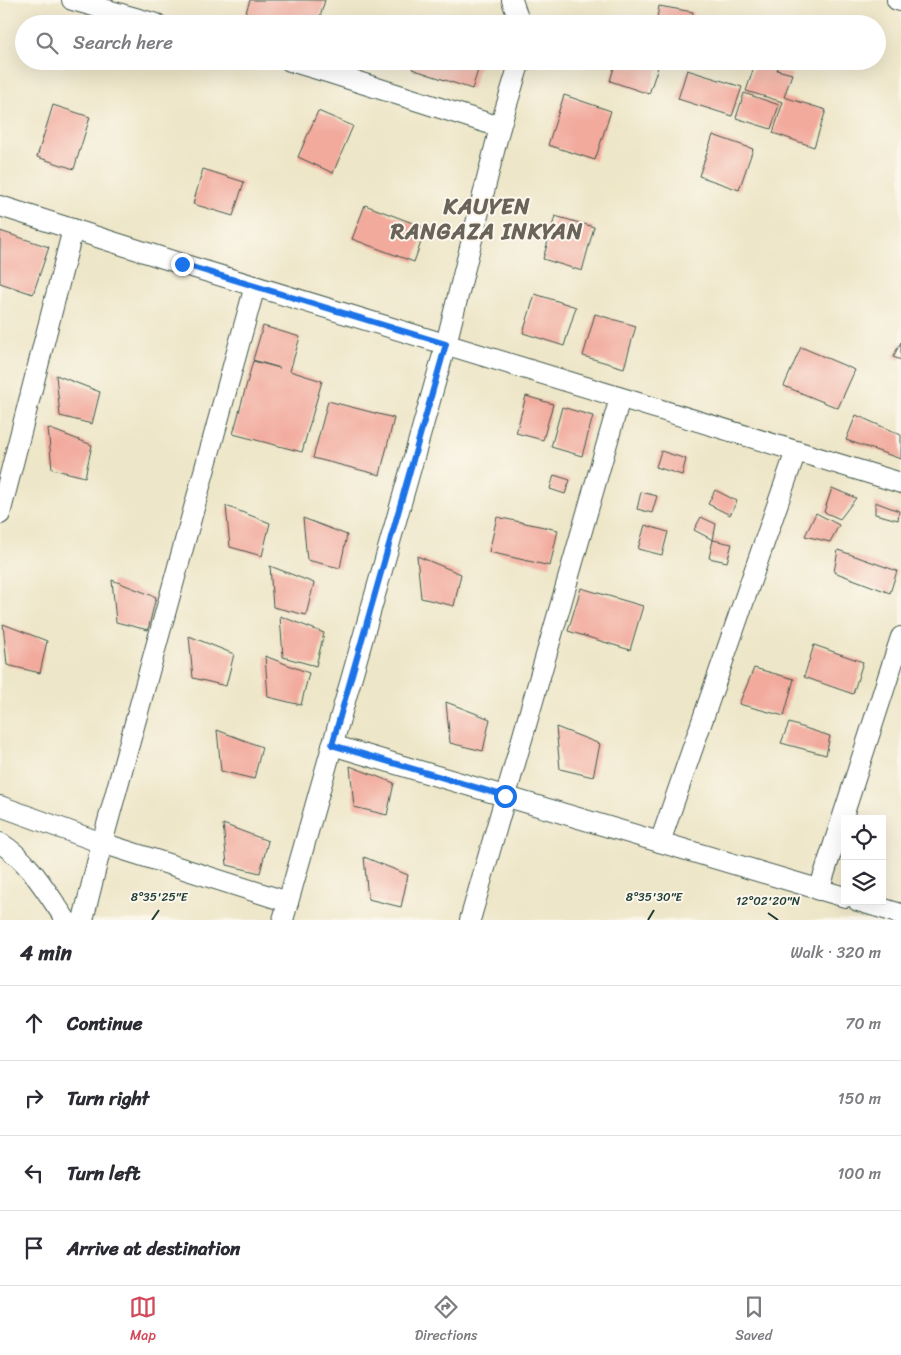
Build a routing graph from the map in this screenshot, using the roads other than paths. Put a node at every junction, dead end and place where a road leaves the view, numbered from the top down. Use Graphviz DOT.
graph roads {
  1 [pos="72,0"];
  2 [pos="512,0"];
  3 [pos="897,0"];
  4 [pos="901,1"];
  5 [pos="124,15"];
  6 [pos="517,15"];
  7 [pos="320,70"];
  8 [pos="517,70"];
  9 [pos="500,127"];
  10 [pos="0,206"];
  11 [pos="73,229"];
  12 [pos="255,286"];
  13 [pos="446,344"];
  14 [pos="620,398"];
  15 [pos="796,451"];
  16 [pos="901,483"];
  17 [pos="0,514"];
  18 [pos="901,636"];
  19 [pos="332,745"];
  20 [pos="505,796"];
  21 [pos="0,806"];
  22 [pos="660,842"];
  23 [pos="0,843"];
  24 [pos="102,843"];
  25 [pos="819,890"];
  26 [pos="841,896"];
  27 [pos="871,905"];
  28 [pos="285,911"];
  29 [pos="901,914"];
  30 [pos="66,920"];
  31 [pos="83,920"];
  32 [pos="470,920"];
  1 -- 5 [label="street"];
  2 -- 6 [label="street"];
  3 -- 4 [label="street"];
  7 -- 9 [label="street"];
  8 -- 9 [label="street"];
  9 -- 13 [label="street"];
  10 -- 11 [label="street"];
  11 -- 12 [label="street"];
  11 -- 17 [label="street"];
  12 -- 13 [label="street"];
  12 -- 24 [label="street"];
  13 -- 14 [label="street"];
  13 -- 19 [label="street"];
  14 -- 15 [label="street"];
  14 -- 20 [label="street"];
  15 -- 16 [label="street"];
  15 -- 22 [label="street"];
  18 -- 25 [label="street"];
  19 -- 20 [label="street"];
  19 -- 28 [label="street"];
  20 -- 22 [label="street"];
  20 -- 32 [label="street"];
  21 -- 24 [label="street"];
  22 -- 25 [label="street"];
  23 -- 30 [label="street"];
  24 -- 28 [label="street"];
  24 -- 31 [label="street"];
  25 -- 26 [label="street"];
  27 -- 29 [label="street"];
}
